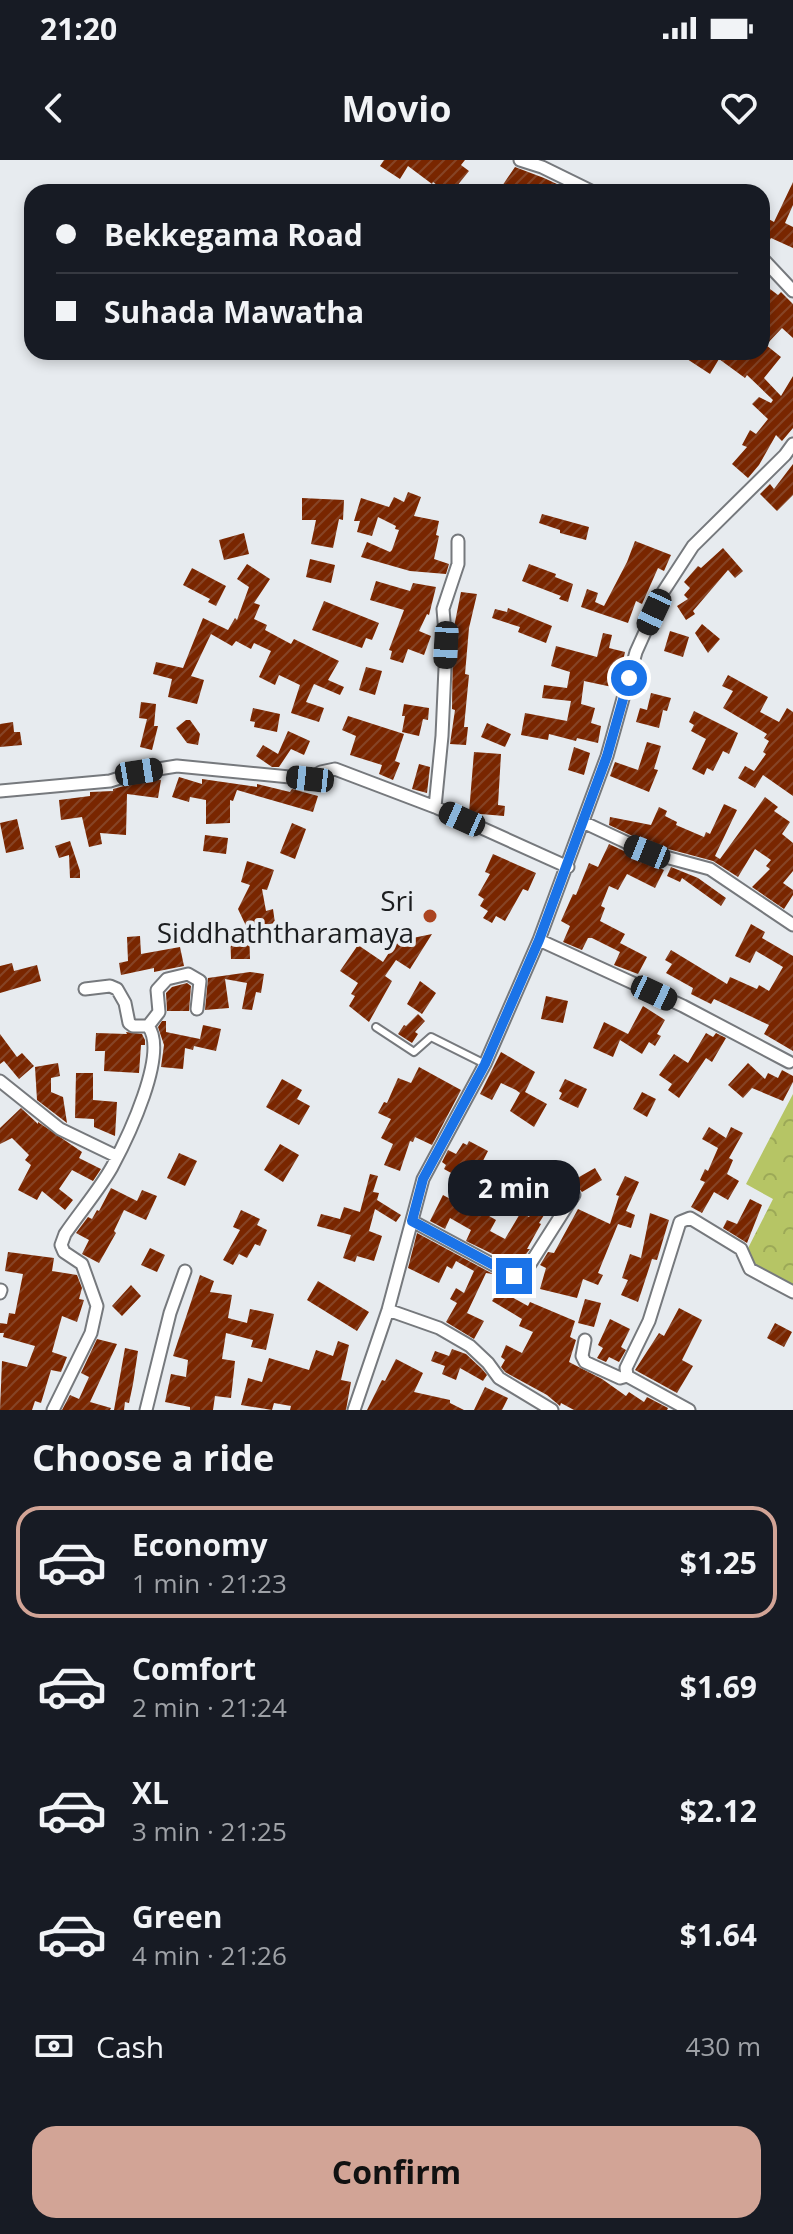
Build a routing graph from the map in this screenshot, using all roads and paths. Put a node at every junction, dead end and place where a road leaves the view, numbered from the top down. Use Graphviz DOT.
graph roads {
  1 [pos="520,160"];
  2 [pos="577,184"];
  3 [pos="770,267"];
  4 [pos="793,291"];
  5 [pos="793,444"];
  6 [pos="458,541"];
  7 [pos="0,791"];
  8 [pos="435,807"];
  9 [pos="585,823"];
  10 [pos="568,867"];
  11 [pos="793,925"];
  12 [pos="539,940"];
  13 [pos="85,989"];
  14 [pos="197,1009"];
  15 [pos="148,1026"];
  16 [pos="376,1027"];
  17 [pos="789,1062"];
  18 [pos="485,1064"];
  19 [pos="0,1081"];
  20 [pos="116,1156"];
  21 [pos="574,1195"];
  22 [pos="412,1221"];
  23 [pos="185,1271"];
  24 [pos="793,1292"];
  25 [pos="388,1310"];
  26 [pos="585,1340"];
  27 [pos="627,1376"];
  28 [pos="53,1410"];
  29 [pos="146,1410"];
  30 [pos="354,1410"];
  31 [pos="552,1410"];
  32 [pos="689,1410"];
  1 -- 2 [label="street"];
  3 -- 4 [label="street"];
  5 -- 9 [label="street"];
  6 -- 8 [label="street"];
  7 -- 8 [label="street"];
  8 -- 10 [label="street"];
  9 -- 10 [label="street"];
  9 -- 11 [label="street"];
  10 -- 12 [label="street"];
  12 -- 17 [label="street"];
  12 -- 18 [label="street"];
  13 -- 15 [label="street"];
  14 -- 15 [label="street"];
  15 -- 20 [label="street"];
  16 -- 18 [label="lane"];
  18 -- 22 [label="street"];
  19 -- 20 [label="street"];
  20 -- 28 [label="street"];
  21 -- 22 [label="street"];
  22 -- 25 [label="street"];
  23 -- 29 [label="street"];
  24 -- 27 [label="street"];
  25 -- 30 [label="street"];
  25 -- 31 [label="street"];
  26 -- 27 [label="street"];
  27 -- 32 [label="street"];
}
